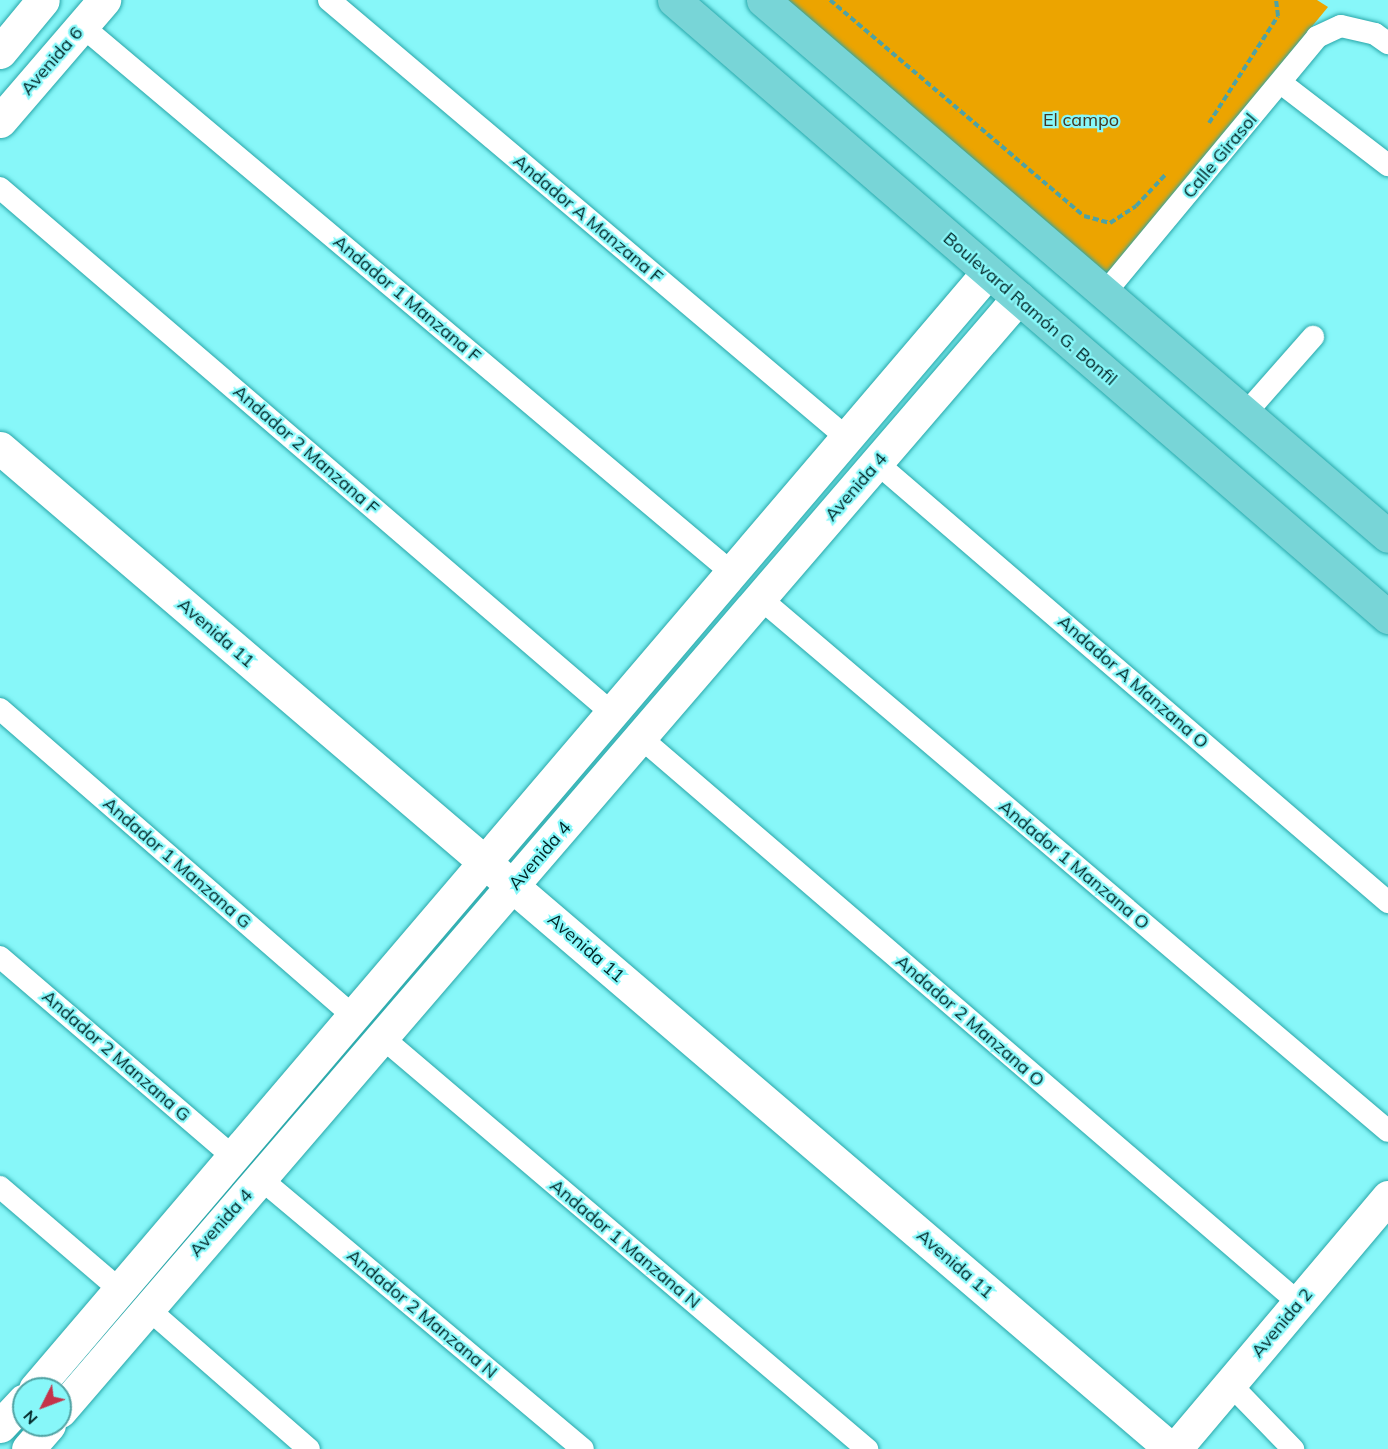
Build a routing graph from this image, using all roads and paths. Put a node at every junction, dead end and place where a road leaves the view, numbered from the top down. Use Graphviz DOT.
graph roads {
  1 [pos="43,0"];
  2 [pos="104,0"];
  3 [pos="329,0"];
  4 [pos="674,0"];
  5 [pos="763,0"];
  6 [pos="830,0"];
  7 [pos="1276,0"];
  8 [pos="82,26"];
  9 [pos="1384,32"];
  10 [pos="0,52"];
  11 [pos="1281,83"];
  12 [pos="0,121"];
  13 [pos="1204,129"];
  14 [pos="1388,165"];
  15 [pos="1168,172"];
  16 [pos="0,188"];
  17 [pos="987,273"];
  18 [pos="1104,294"];
  19 [pos="1018,298"];
  20 [pos="954,311"];
  21 [pos="985,336"];
  22 [pos="1313,337"];
  23 [pos="1245,414"];
  24 [pos="846,437"];
  25 [pos="0,448"];
  26 [pos="877,463"];
  27 [pos="1388,536"];
  28 [pos="731,572"];
  29 [pos="760,598"];
  30 [pos="1388,617"];
  31 [pos="0,710"];
  32 [pos="611,712"];
  33 [pos="641,738"];
  34 [pos="523,816"];
  35 [pos="553,841"];
  36 [pos="484,861"];
  37 [pos="513,886"];
  38 [pos="1388,902"];
  39 [pos="438,913"];
  40 [pos="468,938"];
  41 [pos="0,957"];
  42 [pos="353,1016"];
  43 [pos="384,1039"];
  44 [pos="1388,1131"];
  45 [pos="231,1155"];
  46 [pos="261,1179"];
  47 [pos="0,1187"];
  48 [pos="1388,1197"];
  49 [pos="119,1289"];
  50 [pos="1299,1303"];
  51 [pos="146,1307"];
  52 [pos="44,1377"];
  53 [pos="1230,1384"];
  54 [pos="72,1396"];
  55 [pos="7,1416"];
  56 [pos="36,1442"];
  57 [pos="309,1449"];
  58 [pos="583,1449"];
  59 [pos="867,1449"];
  60 [pos="1173,1449"];
  61 [pos="1293,1449"];
  1 -- 10 [label="street"];
  2 -- 8 [label="street, Avenida 6"];
  3 -- 24 [label="street, Andador A Manzana F"];
  4 -- 17 [label="main road, Boulevard Ramón G. Bonfil"];
  5 -- 18 [label="main road"];
  6 -- 15 [label="path"];
  7 -- 13 [label="path"];
  8 -- 12 [label="street, Avenida 6"];
  8 -- 28 [label="street, Andador 1 Manzana F"];
  9 -- 11 [label="street, Calle Girasol"];
  11 -- 14 [label="street"];
  11 -- 18 [label="street, Calle Girasol"];
  16 -- 32 [label="street, Andador 2 Manzana F"];
  17 -- 19 [label="main road, Boulevard Ramón G. Bonfil"];
  17 -- 20 [label="street, Avenida 4"];
  18 -- 23 [label="main road"];
  19 -- 21 [label="street, Avenida 4"];
  19 -- 30 [label="main road, Boulevard Ramón G. Bonfil"];
  20 -- 21 [label="street"];
  20 -- 24 [label="street, Avenida 4"];
  21 -- 26 [label="street, Avenida 4"];
  22 -- 23 [label="street"];
  23 -- 27 [label="main road"];
  24 -- 28 [label="street, Avenida 4"];
  25 -- 36 [label="street, Avenida 11"];
  26 -- 29 [label="street, Avenida 4"];
  26 -- 38 [label="street, Andador A Manzana O"];
  28 -- 32 [label="street, Avenida 4"];
  29 -- 33 [label="street, Avenida 4"];
  29 -- 44 [label="street, Andador 1 Manzana O"];
  31 -- 42 [label="street, Andador 1 Manzana G"];
  32 -- 34 [label="street, Avenida 4"];
  33 -- 35 [label="street, Avenida 4"];
  33 -- 50 [label="street, Andador 2 Manzana O"];
  34 -- 35 [label="street"];
  34 -- 36 [label="street, Avenida 4"];
  35 -- 37 [label="street, Avenida 4"];
  36 -- 37 [label="street, Avenida 11"];
  36 -- 39 [label="street, Avenida 4"];
  37 -- 40 [label="street, Avenida 4"];
  37 -- 60 [label="street, Avenida 11"];
  39 -- 40 [label="street"];
  39 -- 42 [label="street, Avenida 4"];
  40 -- 43 [label="street, Avenida 4"];
  41 -- 45 [label="street, Andador 2 Manzana G"];
  42 -- 45 [label="street, Avenida 4"];
  43 -- 46 [label="street, Avenida 4"];
  43 -- 59 [label="street, Andador 1 Manzana N"];
  45 -- 49 [label="street, Avenida 4"];
  46 -- 51 [label="street, Avenida 4"];
  46 -- 58 [label="street, Andador 2 Manzana N"];
  47 -- 49 [label="street"];
  48 -- 50 [label="street, Avenida 2"];
  49 -- 52 [label="street, Avenida 4"];
  50 -- 53 [label="street, Avenida 2"];
  51 -- 54 [label="street, Avenida 4"];
  51 -- 57 [label="street"];
  53 -- 60 [label="street, Avenida 2"];
  53 -- 61 [label="street"];
  55 -- 56 [label="street"];
}
